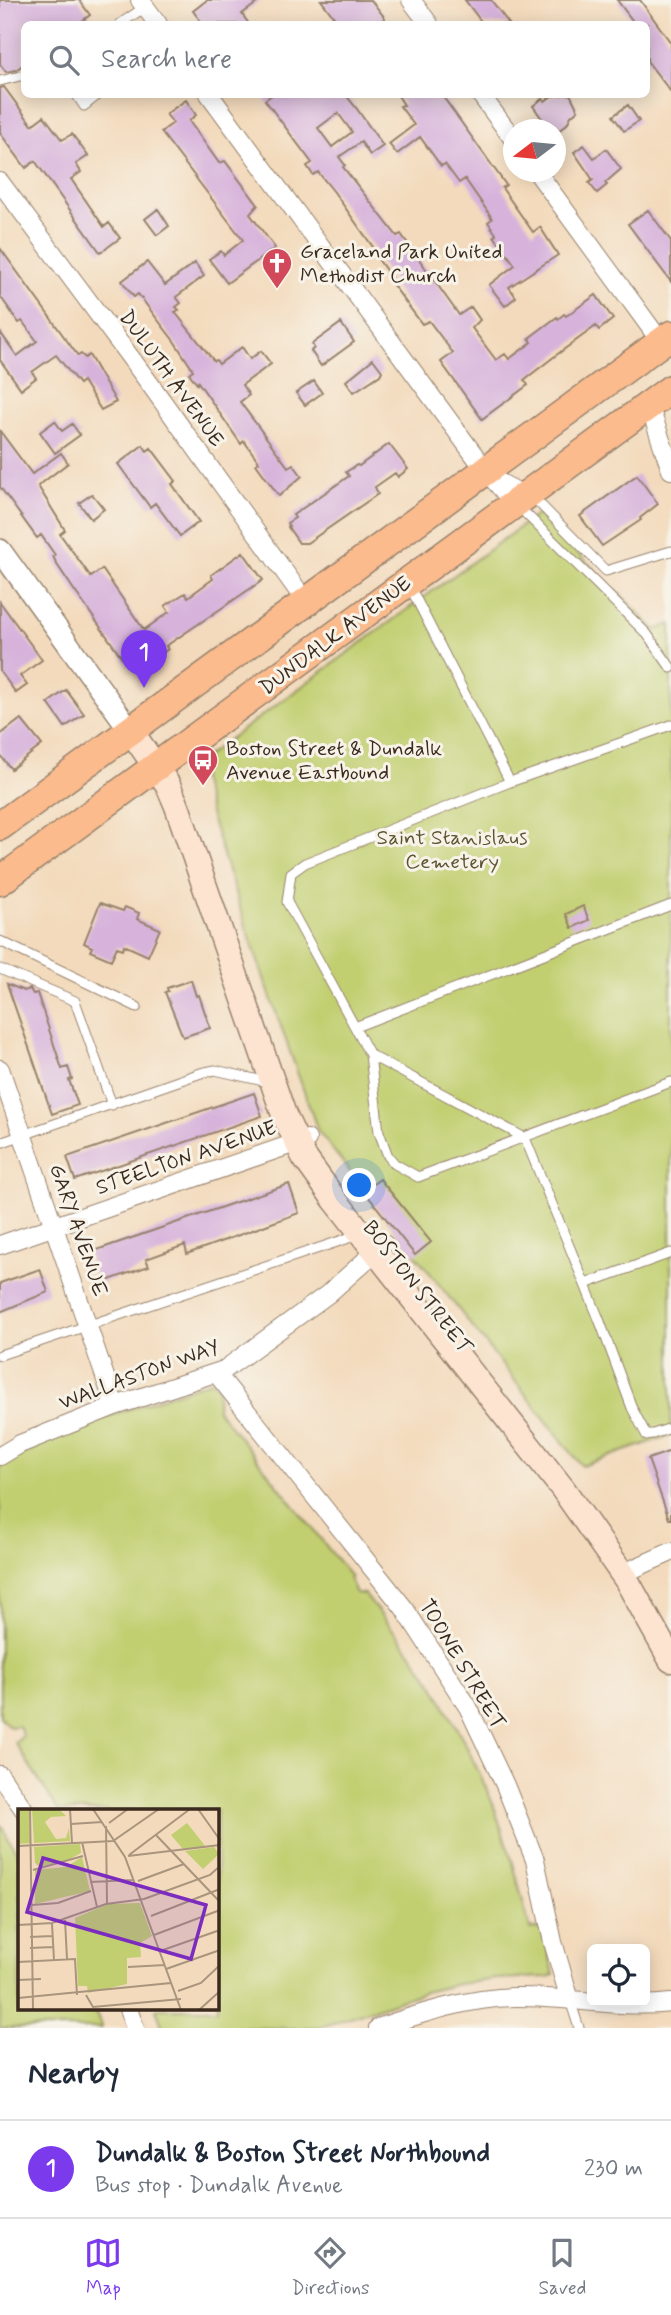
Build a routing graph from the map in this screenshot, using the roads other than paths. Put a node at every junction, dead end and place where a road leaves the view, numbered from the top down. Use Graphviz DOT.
graph roads {
  1 [pos="411,0"];
  2 [pos="143,4"];
  3 [pos="123,21"];
  4 [pos="156,21"];
  5 [pos="427,21"];
  6 [pos="21,76"];
  7 [pos="0,81"];
  8 [pos="79,98"];
  9 [pos="94,98"];
  10 [pos="212,98"];
  11 [pos="483,98"];
  12 [pos="503,126"];
  13 [pos="0,182"];
  14 [pos="545,182"];
  15 [pos="666,338"];
  16 [pos="660,397"];
  17 [pos="671,470"];
  18 [pos="486,471"];
  19 [pos="522,498"];
  20 [pos="0,550"];
  21 [pos="671,551"];
  22 [pos="408,582"];
  23 [pos="306,602"];
  24 [pos="671,668"];
  25 [pos="671,725"];
  26 [pos="131,730"];
  27 [pos="163,761"];
  28 [pos="510,782"];
  29 [pos="0,826"];
  30 [pos="0,881"];
  31 [pos="671,905"];
  32 [pos="0,941"];
  33 [pos="0,970"];
  34 [pos="137,1007"];
  35 [pos="355,1027"];
  36 [pos="370,1055"];
  37 [pos="0,1069"];
  38 [pos="671,1082"];
  39 [pos="273,1084"];
  40 [pos="112,1105"];
  41 [pos="22,1135"];
  42 [pos="525,1138"];
  43 [pos="302,1141"];
  44 [pos="0,1143"];
  45 [pos="54,1227"];
  46 [pos="359,1231"];
  47 [pos="0,1245"];
  48 [pos="379,1248"];
  49 [pos="671,1253"];
  50 [pos="585,1284"];
  51 [pos="86,1324"];
  52 [pos="0,1355"];
  53 [pos="216,1373"];
  54 [pos="490,1388"];
  55 [pos="115,1406"];
  56 [pos="671,1428"];
  57 [pos="0,1456"];
  58 [pos="671,1552"];
  59 [pos="635,1568"];
  60 [pos="671,1633"];
  61 [pos="671,1660"];
  62 [pos="0,1775"];
  63 [pos="24,1809"];
  64 [pos="570,2000"];
  65 [pos="671,2003"];
  66 [pos="128,2010"];
  67 [pos="135,2028"];
  68 [pos="378,2028"];
  69 [pos="579,2028"];
  1 -- 5 [label="street"];
  2 -- 3 [label="lane"];
  2 -- 4 [label="street"];
  6 -- 7 [label="lane"];
  8 -- 9 [label="lane"];
  10 -- 18 [label="street"];
  11 -- 12 [label="street"];
  13 -- 23 [label="street, DULUTH AVENUE"];
  14 -- 15 [label="street"];
  15 -- 18 [label="main road, DUNDALK AVENUE"];
  16 -- 17 [label="street"];
  16 -- 19 [label="main road, DUNDALK AVENUE"];
  18 -- 19 [label="street"];
  18 -- 23 [label="main road, DUNDALK AVENUE"];
  19 -- 21 [label="lane"];
  19 -- 22 [label="main road, DUNDALK AVENUE"];
  19 -- 24 [label="lane"];
  20 -- 26 [label="street"];
  22 -- 27 [label="main road, DUNDALK AVENUE"];
  22 -- 28 [label="lane"];
  23 -- 26 [label="main road, DUNDALK AVENUE"];
  25 -- 28 [label="lane"];
  26 -- 27 [label="main road"];
  26 -- 29 [label="main road, DUNDALK AVENUE"];
  27 -- 30 [label="main road, DUNDALK AVENUE"];
  27 -- 39 [label="main road, BOSTON STREET"];
  27 -- 43 [label="main road, BOSTON STREET"];
  28 -- 35 [label="lane"];
  31 -- 35 [label="lane"];
  32 -- 34 [label="lane"];
  33 -- 40 [label="lane"];
  35 -- 36 [label="lane"];
  36 -- 42 [label="lane"];
  36 -- 42 [label="lane"];
  37 -- 41 [label="street, GARY AVENUE"];
  38 -- 42 [label="lane"];
  39 -- 40 [label="lane"];
  39 -- 43 [label="main road, BOSTON STREET"];
  40 -- 41 [label="lane"];
  41 -- 44 [label="lane"];
  41 -- 45 [label="street, GARY AVENUE"];
  42 -- 50 [label="lane"];
  43 -- 45 [label="street, STEELTON AVENUE"];
  43 -- 46 [label="main road, BOSTON STREET"];
  43 -- 48 [label="main road, BOSTON STREET"];
  45 -- 47 [label="street, STEELTON AVENUE"];
  45 -- 51 [label="street, GARY AVENUE"];
  46 -- 48 [label="main road, BOSTON STREET"];
  46 -- 51 [label="lane"];
  48 -- 53 [label="street, WALLASTON WAY"];
  48 -- 54 [label="main road, BOSTON STREET"];
  49 -- 50 [label="lane"];
  50 -- 56 [label="lane"];
  51 -- 52 [label="lane"];
  51 -- 55 [label="street, GARY AVENUE"];
  53 -- 55 [label="street, WALLASTON WAY"];
  53 -- 64 [label="street, TOONE STREET"];
  54 -- 59 [label="main road, BOSTON STREET"];
  54 -- 61 [label="main road, BOSTON STREET"];
  55 -- 57 [label="street, WALLASTON WAY"];
  58 -- 59 [label="street"];
  59 -- 60 [label="main road, BOSTON STREET"];
  62 -- 63 [label="street"];
  64 -- 65 [label="street"];
  64 -- 68 [label="street"];
  64 -- 69 [label="lane, TOONE STREET"];
  66 -- 67 [label="street"];
}
